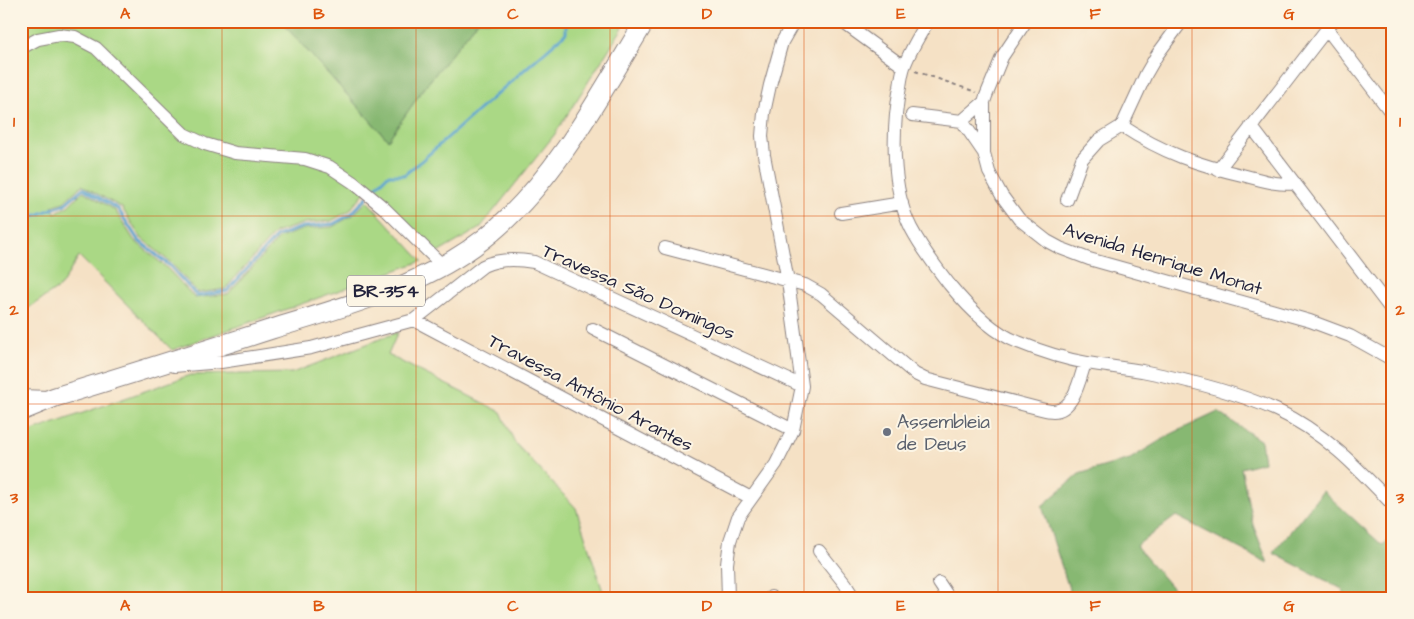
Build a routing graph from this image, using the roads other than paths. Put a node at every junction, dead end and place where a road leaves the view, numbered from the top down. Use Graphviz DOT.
graph roads {
  1 [pos="645,21"];
  2 [pos="794,21"];
  3 [pos="840,21"];
  4 [pos="928,21"];
  5 [pos="1026,21"];
  6 [pos="1182,21"];
  7 [pos="1330,25"];
  8 [pos="21,48"];
  9 [pos="904,67"];
  10 [pos="985,99"];
  11 [pos="912,115"];
  12 [pos="1393,115"];
  13 [pos="962,121"];
  14 [pos="1122,126"];
  15 [pos="1252,126"];
  16 [pos="984,153"];
  17 [pos="1218,170"];
  18 [pos="1295,183"];
  19 [pos="1067,200"];
  20 [pos="902,203"];
  21 [pos="841,213"];
  22 [pos="664,248"];
  23 [pos="443,266"];
  24 [pos="788,281"];
  25 [pos="1393,312"];
  26 [pos="414,320"];
  27 [pos="593,329"];
  28 [pos="1393,360"];
  29 [pos="1086,363"];
  30 [pos="148,369"];
  31 [pos="802,386"];
  32 [pos="21,396"];
  33 [pos="55,397"];
  34 [pos="21,411"];
  35 [pos="793,430"];
  36 [pos="751,498"];
  37 [pos="1393,505"];
  38 [pos="819,552"];
  39 [pos="939,583"];
  40 [pos="728,598"];
  41 [pos="854,598"];
  42 [pos="949,598"];
  1 -- 23 [label="highway, BR-354"];
  2 -- 24 [label="street"];
  3 -- 9 [label="street"];
  4 -- 9 [label="street"];
  5 -- 10 [label="street, Avenida Henrique Monat"];
  6 -- 14 [label="street"];
  7 -- 12 [label="street"];
  7 -- 15 [label="street"];
  8 -- 23 [label="street"];
  9 -- 20 [label="street"];
  10 -- 13 [label="street"];
  10 -- 16 [label="street, Avenida Henrique Monat"];
  11 -- 13 [label="street"];
  13 -- 16 [label="street"];
  14 -- 17 [label="street"];
  14 -- 19 [label="street"];
  15 -- 17 [label="street"];
  15 -- 18 [label="street"];
  16 -- 28 [label="street, Avenida Henrique Monat"];
  17 -- 18 [label="street"];
  18 -- 25 [label="street"];
  20 -- 21 [label="street"];
  20 -- 29 [label="street"];
  22 -- 24 [label="street"];
  23 -- 30 [label="highway, BR-354"];
  24 -- 29 [label="street"];
  24 -- 31 [label="street"];
  26 -- 30 [label="street, Travessa São Domingos"];
  26 -- 31 [label="street, Travessa São Domingos"];
  26 -- 36 [label="street, Travessa Antônio Arantes"];
  27 -- 35 [label="street"];
  29 -- 37 [label="street"];
  30 -- 33 [label="highway, BR-354"];
  31 -- 35 [label="street"];
  32 -- 33 [label="street"];
  33 -- 34 [label="highway, BR-354"];
  35 -- 36 [label="street"];
  36 -- 40 [label="street"];
  38 -- 41 [label="street"];
  39 -- 42 [label="street"];
}
